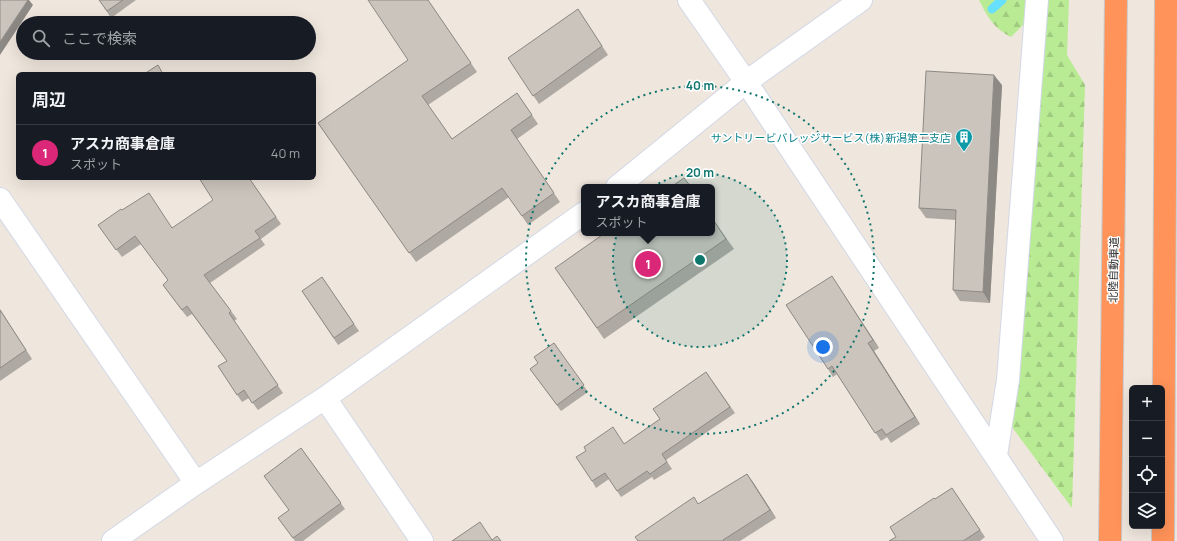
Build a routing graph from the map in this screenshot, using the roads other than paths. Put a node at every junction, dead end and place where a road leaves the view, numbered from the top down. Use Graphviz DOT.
graph roads {
  1 [pos="689,0"];
  2 [pos="861,0"];
  3 [pos="1037,0"];
  4 [pos="1116,0"];
  5 [pos="1166,0"];
  6 [pos="746,82"];
  7 [pos="621,184"];
  8 [pos="0,199"];
  9 [pos="581,215"];
  10 [pos="324,398"];
  11 [pos="996,455"];
  12 [pos="196,483"];
  13 [pos="113,541"];
  14 [pos="422,541"];
  15 [pos="1052,541"];
  16 [pos="1110,541"];
  17 [pos="1163,541"];
  1 -- 6 [label="street"];
  2 -- 6 [label="street"];
  3 -- 11 [label="street"];
  4 -- 16 [label="highway, 北陸自動車道"];
  5 -- 17 [label="highway"];
  6 -- 7 [label="street"];
  6 -- 11 [label="street"];
  8 -- 12 [label="street"];
  9 -- 10 [label="street"];
  10 -- 12 [label="street"];
  10 -- 14 [label="street"];
  11 -- 15 [label="street"];
  12 -- 13 [label="street"];
}
